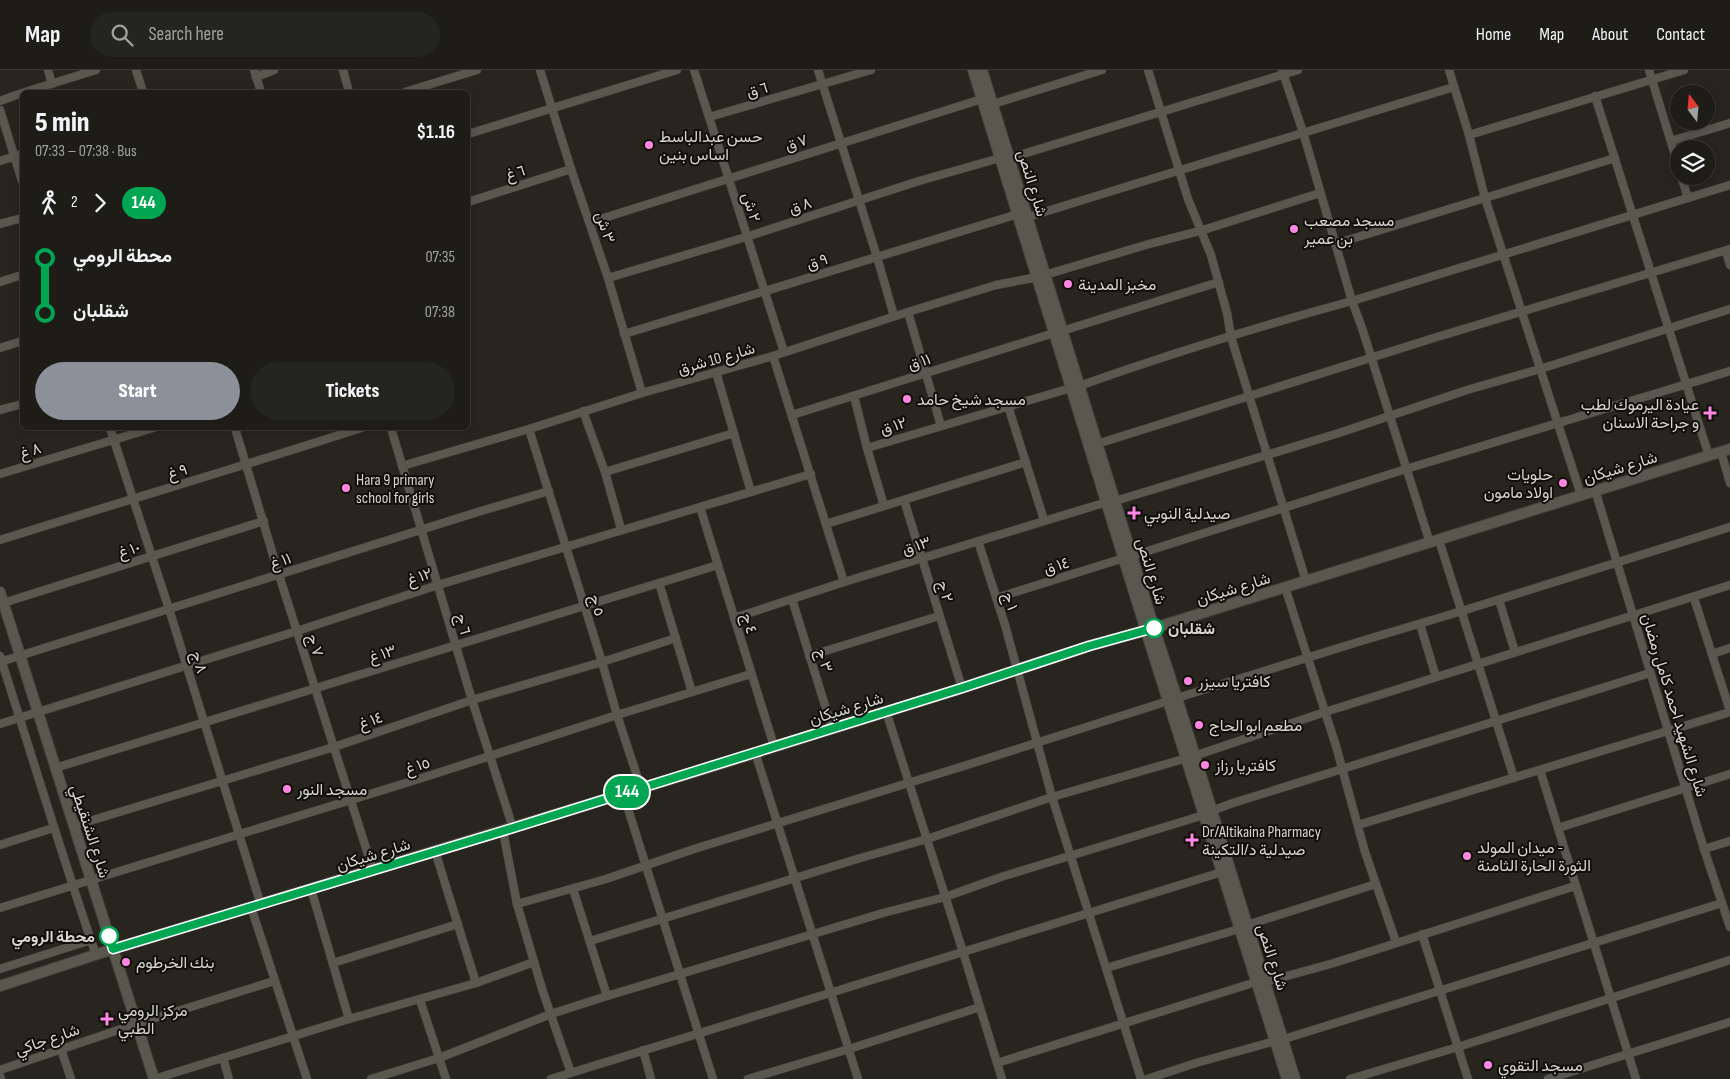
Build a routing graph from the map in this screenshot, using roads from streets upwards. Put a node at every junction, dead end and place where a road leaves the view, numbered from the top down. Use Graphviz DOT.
graph roads {
  1 [pos="48,70"];
  2 [pos="96,70"];
  3 [pos="136,70"];
  4 [pos="274,70"];
  5 [pos="343,70"];
  6 [pos="476,70"];
  7 [pos="540,70"];
  8 [pos="677,70"];
  9 [pos="694,70"];
  10 [pos="818,70"];
  11 [pos="871,70"];
  12 [pos="973,70"];
  13 [pos="982,70"];
  14 [pos="1102,70"];
  15 [pos="1148,70"];
  16 [pos="1298,70"];
  17 [pos="1449,70"];
  18 [pos="1649,70"];
  19 [pos="1684,70"];
  20 [pos="1283,72"];
  21 [pos="255,73"];
  22 [pos="1652,80"];
  23 [pos="52,84"];
  24 [pos="823,85"];
  25 [pos="1454,87"];
  26 [pos="33,90"];
  27 [pos="142,90"];
  28 [pos="260,90"];
  29 [pos="349,90"];
  30 [pos="413,90"];
  31 [pos="20,94"];
  32 [pos="1596,96"];
  33 [pos="982,98"];
  34 [pos="0,101"];
  35 [pos="993,104"];
  36 [pos="552,109"];
  37 [pos="0,110"];
  38 [pos="1161,112"];
  39 [pos="709,117"];
  40 [pos="1730,122"];
  41 [pos="1303,132"];
  42 [pos="470,133"];
  43 [pos="1469,135"];
  44 [pos="1671,140"];
  45 [pos="1674,140"];
  46 [pos="840,143"];
  47 [pos="18,155"];
  48 [pos="1005,158"];
  49 [pos="1615,158"];
  50 [pos="0,161"];
  51 [pos="20,168"];
  52 [pos="571,169"];
  53 [pos="1179,170"];
  54 [pos="728,179"];
  55 [pos="1684,185"];
  56 [pos="1730,185"];
  57 [pos="1320,193"];
  58 [pos="1485,198"];
  59 [pos="1688,198"];
  60 [pos="859,200"];
  61 [pos="470,201"];
  62 [pos="1018,214"];
  63 [pos="1632,215"];
  64 [pos="1028,218"];
  65 [pos="20,219"];
  66 [pos="591,222"];
  67 [pos="0,224"];
  68 [pos="1200,232"];
  69 [pos="746,237"];
  70 [pos="1335,244"];
  71 [pos="1728,250"];
  72 [pos="1504,254"];
  73 [pos="877,257"];
  74 [pos="1730,265"];
  75 [pos="1650,273"];
  76 [pos="20,276"];
  77 [pos="1042,276"];
  78 [pos="608,278"];
  79 [pos="0,282"];
  80 [pos="1219,282"];
  81 [pos="764,292"];
  82 [pos="1352,301"];
  83 [pos="1730,309"];
  84 [pos="908,312"];
  85 [pos="1522,312"];
  86 [pos="894,316"];
  87 [pos="1668,328"];
  88 [pos="1058,332"];
  89 [pos="624,334"];
  90 [pos="1231,337"];
  91 [pos="20,342"];
  92 [pos="0,348"];
  93 [pos="784,352"];
  94 [pos="772,356"];
  95 [pos="1371,357"];
  96 [pos="1540,369"];
  97 [pos="1730,371"];
  98 [pos="716,372"];
  99 [pos="925,374"];
  100 [pos="1686,384"];
  101 [pos="1075,387"];
  102 [pos="642,393"];
  103 [pos="854,396"];
  104 [pos="1248,396"];
  105 [pos="20,405"];
  106 [pos="1008,406"];
  107 [pos="0,410"];
  108 [pos="583,411"];
  109 [pos="792,416"];
  110 [pos="1389,416"];
  111 [pos="1558,423"];
  112 [pos="940,426"];
  113 [pos="530,429"];
  114 [pos="111,430"];
  115 [pos="146,430"];
  116 [pos="236,430"];
  117 [pos="355,430"];
  118 [pos="392,430"];
  119 [pos="734,433"];
  120 [pos="114,440"];
  121 [pos="1097,444"];
  122 [pos="867,448"];
  123 [pos="1725,451"];
  124 [pos="1268,455"];
  125 [pos="1709,456"];
  126 [pos="1026,462"];
  127 [pos="246,465"];
  128 [pos="402,466"];
  129 [pos="1406,469"];
  130 [pos="605,472"];
  131 [pos="0,474"];
  132 [pos="811,474"];
  133 [pos="1730,483"];
  134 [pos="1595,490"];
  135 [pos="548,491"];
  136 [pos="751,492"];
  137 [pos="1581,495"];
  138 [pos="132,498"];
  139 [pos="904,500"];
  140 [pos="1111,501"];
  141 [pos="884,506"];
  142 [pos="700,507"];
  143 [pos="1285,508"];
  144 [pos="1044,520"];
  145 [pos="264,521"];
  146 [pos="826,524"];
  147 [pos="1730,527"];
  148 [pos="422,530"];
  149 [pos="622,530"];
  150 [pos="0,540"];
  151 [pos="978,540"];
  152 [pos="1434,541"];
  153 [pos="566,547"];
  154 [pos="151,556"];
  155 [pos="1128,557"];
  156 [pos="922,558"];
  157 [pos="1616,563"];
  158 [pos="718,565"];
  159 [pos="279,575"];
  160 [pos="1306,581"];
  161 [pos="844,582"];
  162 [pos="659,583"];
  163 [pos="438,585"];
  164 [pos="1730,586"];
  165 [pos="1285,587"];
  166 [pos="1,596"];
  167 [pos="996,598"];
  168 [pos="1694,598"];
  169 [pos="792,600"];
  170 [pos="1499,600"];
  171 [pos="584,605"];
  172 [pos="169,609"];
  173 [pos="1462,611"];
  174 [pos="939,616"];
  175 [pos="1634,616"];
  176 [pos="734,618"];
  177 [pos="1420,624"];
  178 [pos="1150,630"];
  179 [pos="297,631"];
  180 [pos="676,638"];
  181 [pos="456,645"];
  182 [pos="1730,648"];
  183 [pos="1515,652"];
  184 [pos="1712,654"];
  185 [pos="20,655"];
  186 [pos="809,656"];
  187 [pos="1307,659"];
  188 [pos="1,660"];
  189 [pos="602,662"];
  190 [pos="186,665"];
  191 [pos="1478,665"];
  192 [pos="1016,671"];
  193 [pos="1650,673"];
  194 [pos="751,674"];
  195 [pos="1436,677"];
  196 [pos="316,688"];
  197 [pos="962,688"];
  198 [pos="692,692"];
  199 [pos="1172,699"];
  200 [pos="472,700"];
  201 [pos="38,712"];
  202 [pos="886,712"];
  203 [pos="1325,712"];
  204 [pos="1730,712"];
  205 [pos="617,714"];
  206 [pos="20,718"];
  207 [pos="1495,722"];
  208 [pos="203,723"];
  209 [pos="0,724"];
  210 [pos="832,728"];
  211 [pos="1668,730"];
  212 [pos="1036,743"];
  213 [pos="774,746"];
  214 [pos="334,747"];
  215 [pos="755,752"];
  216 [pos="490,755"];
  217 [pos="1191,757"];
  218 [pos="55,768"];
  219 [pos="1341,769"];
  220 [pos="1540,770"];
  221 [pos="1730,774"];
  222 [pos="1514,778"];
  223 [pos="222,780"];
  224 [pos="909,783"];
  225 [pos="641,788"];
  226 [pos="1686,788"];
  227 [pos="623,794"];
  228 [pos="1052,797"];
  229 [pos="351,800"];
  230 [pos="1208,813"];
  231 [pos="777,823"];
  232 [pos="1358,825"];
  233 [pos="73,826"];
  234 [pos="54,828"];
  235 [pos="1558,828"];
  236 [pos="508,830"];
  237 [pos="239,834"];
  238 [pos="927,839"];
  239 [pos="1730,842"];
  240 [pos="0,845"];
  241 [pos="1704,849"];
  242 [pos="434,851"];
  243 [pos="1071,856"];
  244 [pos="645,866"];
  245 [pos="373,870"];
  246 [pos="1222,872"];
  247 [pos="794,879"];
  248 [pos="90,881"];
  249 [pos="1376,884"];
  250 [pos="72,886"];
  251 [pos="1576,886"];
  252 [pos="312,889"];
  253 [pos="573,889"];
  254 [pos="945,897"];
  255 [pos="1722,903"];
  256 [pos="517,904"];
  257 [pos="256,906"];
  258 [pos="0,908"];
  259 [pos="1089,912"];
  260 [pos="662,918"];
  261 [pos="458,924"];
  262 [pos="1243,927"];
  263 [pos="1730,927"];
  264 [pos="812,934"];
  265 [pos="1422,934"];
  266 [pos="91,940"];
  267 [pos="590,940"];
  268 [pos="1396,942"];
  269 [pos="1594,943"];
  270 [pos="113,949"];
  271 [pos="963,952"];
  272 [pos="96,955"];
  273 [pos="1730,960"];
  274 [pos="534,962"];
  275 [pos="333,963"];
  276 [pos="1106,968"];
  277 [pos="0,969"];
  278 [pos="679,974"];
  279 [pos="274,981"];
  280 [pos="1260,982"];
  281 [pos="476,983"];
  282 [pos="0,986"];
  283 [pos="1439,990"];
  284 [pos="832,992"];
  285 [pos="608,996"];
  286 [pos="1611,998"];
  287 [pos="420,1000"];
  288 [pos="980,1007"];
  289 [pos="552,1014"];
  290 [pos="349,1019"];
  291 [pos="1730,1022"];
  292 [pos="136,1024"];
  293 [pos="1123,1024"];
  294 [pos="698,1032"];
  295 [pos="294,1037"];
  296 [pos="1279,1040"];
  297 [pos="1458,1046"];
  298 [pos="61,1049"];
  299 [pos="643,1050"];
  300 [pos="849,1050"];
  301 [pos="1628,1053"];
  302 [pos="223,1058"];
  303 [pos="439,1058"];
  304 [pos="997,1063"];
  305 [pos="0,1070"];
  306 [pos="571,1073"];
  307 [pos="383,1077"];
  308 [pos="70,1079"];
  309 [pos="154,1079"];
  310 [pos="229,1079"];
  311 [pos="307,1079"];
  312 [pos="371,1079"];
  313 [pos="446,1079"];
  314 [pos="551,1079"];
  315 [pos="651,1079"];
  316 [pos="713,1079"];
  317 [pos="748,1079"];
  318 [pos="858,1079"];
  319 [pos="1002,1079"];
  320 [pos="1141,1079"];
  321 [pos="1147,1079"];
  322 [pos="1287,1079"];
  323 [pos="1296,1079"];
  324 [pos="1350,1079"];
  325 [pos="1468,1079"];
  326 [pos="1548,1079"];
  327 [pos="1636,1079"];
  1 -- 23 [label="street"];
  2 -- 23 [label="street"];
  3 -- 27 [label="street"];
  4 -- 21 [label="street"];
  5 -- 29 [label="street"];
  6 -- 30 [label="street"];
  7 -- 36 [label="street, ٣ ش"];
  8 -- 36 [label="street"];
  9 -- 39 [label="street, ٢ ش"];
  10 -- 24 [label="street"];
  11 -- 24 [label="street, ٦ ق"];
  12 -- 33 [label="street, شارع النص"];
  13 -- 35 [label="street, شارع النص"];
  14 -- 35 [label="street"];
  15 -- 38 [label="street"];
  16 -- 20 [label="street, ٨ ق"];
  17 -- 25 [label="street"];
  18 -- 22 [label="street"];
  19 -- 22 [label="street"];
  20 -- 38 [label="street, ٨ ق"];
  20 -- 41 [label="street"];
  21 -- 28 [label="street"];
  22 -- 32 [label="street"];
  22 -- 44 [label="street"];
  23 -- 26 [label="street"];
  24 -- 39 [label="street, ٦ ق"];
  24 -- 46 [label="street"];
  25 -- 41 [label="street"];
  25 -- 43 [label="street"];
  31 -- 34 [label="street"];
  32 -- 43 [label="street"];
  32 -- 49 [label="street"];
  33 -- 46 [label="street, ٧ ق"];
  33 -- 48 [label="street, شارع النص"];
  35 -- 48 [label="street, شارع النص"];
  36 -- 42 [label="street"];
  36 -- 52 [label="street, ٣ ش"];
  37 -- 47 [label="street"];
  38 -- 48 [label="street, ٨ ق"];
  38 -- 53 [label="street"];
  39 -- 54 [label="street, ٢ ش"];
  40 -- 45 [label="street"];
  41 -- 53 [label="street"];
  41 -- 57 [label="street"];
  43 -- 58 [label="street"];
  46 -- 54 [label="street, ٧ ق"];
  46 -- 60 [label="street"];
  47 -- 50 [label="street"];
  47 -- 51 [label="street"];
  48 -- 60 [label="street, ٨ ق"];
  48 -- 62 [label="street, شارع النص"];
  48 -- 64 [label="street, شارع النص"];
  49 -- 58 [label="street"];
  49 -- 63 [label="street"];
  52 -- 61 [label="street, ٦ غ"];
  52 -- 66 [label="street, ٣ ش"];
  53 -- 64 [label="street"];
  53 -- 68 [label="street"];
  54 -- 66 [label="street, ٧ ق"];
  54 -- 69 [label="street, ٢ ش"];
  55 -- 59 [label="street"];
  56 -- 59 [label="street, ١٢ ق"];
  57 -- 68 [label="street, شارع 10 شرق"];
  57 -- 70 [label="street"];
  58 -- 70 [label="street"];
  58 -- 72 [label="street"];
  59 -- 63 [label="street, ١٢ ق"];
  60 -- 69 [label="street, ٨ ق"];
  60 -- 73 [label="street"];
  62 -- 73 [label="street, ٩ ق"];
  62 -- 77 [label="street, شارع النص"];
  63 -- 72 [label="street, ١٢ ق"];
  63 -- 75 [label="street"];
  64 -- 77 [label="street, شارع النص"];
  65 -- 67 [label="street"];
  66 -- 78 [label="street, ٣ ش"];
  68 -- 77 [label="street, شارع 10 شرق"];
  68 -- 80 [label="street"];
  69 -- 78 [label="street, ٨ ق"];
  69 -- 81 [label="street, ٢ ش"];
  70 -- 82 [label="street"];
  71 -- 74 [label="street"];
  71 -- 75 [label="street"];
  72 -- 82 [label="street, ١٢ ق"];
  72 -- 85 [label="street"];
  73 -- 81 [label="street, ٩ ق"];
  73 -- 86 [label="street"];
  75 -- 85 [label="street"];
  75 -- 87 [label="street"];
  76 -- 79 [label="street"];
  77 -- 84 [label="street, شارع 10 شرق"];
  77 -- 88 [label="street, شارع النص"];
  78 -- 89 [label="street, ٣ ش"];
  80 -- 88 [label="street, ١١ ق"];
  80 -- 90 [label="street"];
  81 -- 89 [label="street, ٩ ق"];
  81 -- 93 [label="street, ٢ ش"];
  82 -- 90 [label="street, ١٢ ق"];
  82 -- 95 [label="street"];
  83 -- 87 [label="street, ١٣ ق"];
  84 -- 86 [label="street, شارع 10 شرق"];
  84 -- 99 [label="street"];
  85 -- 95 [label="street"];
  85 -- 96 [label="street"];
  86 -- 93 [label="street, شارع 10 شرق"];
  87 -- 96 [label="street, ١٣ ق"];
  87 -- 100 [label="street"];
  88 -- 99 [label="street, ١١ ق"];
  88 -- 101 [label="street, شارع النص"];
  89 -- 102 [label="street, ٣ ش"];
  90 -- 101 [label="street, ١٢ ق"];
  90 -- 104 [label="street"];
  91 -- 92 [label="street"];
  93 -- 94 [label="street, شارع 10 شرق"];
  94 -- 98 [label="street, شارع 10 شرق"];
  94 -- 109 [label="street"];
  95 -- 104 [label="street"];
  95 -- 110 [label="street"];
  96 -- 110 [label="street, ١٣ ق"];
  96 -- 111 [label="street"];
  97 -- 100 [label="street, ١٤ ق"];
  98 -- 102 [label="street, شارع 10 شرق"];
  98 -- 119 [label="street"];
  99 -- 103 [label="street, ١١ ق"];
  99 -- 112 [label="street"];
  100 -- 111 [label="street, ١٤ ق"];
  100 -- 125 [label="street"];
  101 -- 106 [label="street, ١٢ ق"];
  101 -- 121 [label="street, شارع النص"];
  101 -- 140 [label="street, شارع النص"];
  102 -- 108 [label="street, شارع 10 شرق"];
  103 -- 109 [label="street, ١١ ق"];
  103 -- 122 [label="street"];
  104 -- 121 [label="street"];
  104 -- 124 [label="street"];
  105 -- 107 [label="street"];
  106 -- 112 [label="street, ١٢ ق"];
  106 -- 126 [label="street"];
  108 -- 113 [label="street, شارع 10 شرق"];
  108 -- 130 [label="street"];
  109 -- 132 [label="street"];
  110 -- 124 [label="street, ١٣ ق"];
  110 -- 129 [label="street"];
  111 -- 129 [label="street, ١٤ ق"];
  111 -- 137 [label="street"];
  112 -- 122 [label="street, ١٢ ق"];
  113 -- 128 [label="street, شارع 10 شرق"];
  113 -- 135 [label="street, ٥ ج"];
  114 -- 120 [label="street, ٨ ج"];
  115 -- 120 [label="street, ٨ غ"];
  116 -- 127 [label="street, ٧ ج"];
  117 -- 127 [label="street, ٩ غ"];
  118 -- 128 [label="street, ٦ ج"];
  119 -- 130 [label="street"];
  119 -- 136 [label="street"];
  120 -- 131 [label="street, ٨ غ"];
  120 -- 138 [label="street, ٨ ج"];
  121 -- 140 [label="street, شارع النص"];
  122 -- 141 [label="street"];
  123 -- 125 [label="street, شارع شيكان"];
  123 -- 133 [label="street"];
  124 -- 140 [label="street, ١٣ ق"];
  124 -- 143 [label="street"];
  125 -- 134 [label="street, شارع شيكان"];
  126 -- 139 [label="street"];
  126 -- 144 [label="street"];
  127 -- 138 [label="street, ٩ غ"];
  127 -- 145 [label="street, ٧ ج"];
  128 -- 148 [label="street, ٦ ج"];
  129 -- 143 [label="street, ١٤ ق"];
  129 -- 152 [label="street"];
  130 -- 149 [label="street"];
  132 -- 136 [label="street, ١٢ غ"];
  132 -- 146 [label="street"];
  134 -- 137 [label="street, شارع شيكان"];
  134 -- 157 [label="street, شارع الشهيد احمد كامل رمضان"];
  135 -- 148 [label="street, ١١ غ"];
  135 -- 153 [label="street, ٥ ج"];
  136 -- 142 [label="street, ١٢ غ"];
  137 -- 152 [label="street, شارع شيكان"];
  138 -- 150 [label="street, ٩ غ"];
  138 -- 154 [label="street, ٨ ج"];
  139 -- 141 [label="street"];
  139 -- 156 [label="street, ٢ ج"];
  140 -- 144 [label="street, ١٣ ق"];
  140 -- 155 [label="street, شارع النص"];
  141 -- 146 [label="street"];
  142 -- 149 [label="street, ١٢ غ"];
  142 -- 158 [label="street, ٤ ج"];
  143 -- 155 [label="street, ١٤ ق"];
  143 -- 160 [label="street"];
  144 -- 151 [label="street, ١٣ ق"];
  145 -- 154 [label="street, ١٠ غ"];
  145 -- 159 [label="street, ٧ ج"];
  146 -- 161 [label="street"];
  147 -- 157 [label="street"];
  148 -- 159 [label="street, ١١ غ"];
  148 -- 163 [label="street, ٦ ج"];
  149 -- 153 [label="street, ١٢ غ"];
  151 -- 156 [label="street, ١٣ ق"];
  151 -- 167 [label="street, ١ ج"];
  152 -- 160 [label="street, شارع شيكان"];
  152 -- 173 [label="street"];
  153 -- 163 [label="street, ١٢ غ"];
  153 -- 171 [label="street, ٥ ج"];
  154 -- 166 [label="street, ١٠ غ"];
  154 -- 172 [label="street, ٨ ج"];
  155 -- 167 [label="street, ١٤ ق"];
  155 -- 178 [label="street, شارع النص"];
  156 -- 161 [label="street, ١٣ ق"];
  156 -- 174 [label="street, ٢ ج"];
  157 -- 170 [label="street"];
  157 -- 175 [label="street, شارع الشهيد احمد كامل رمضان"];
  158 -- 162 [label="street, ١٣ غ"];
  158 -- 176 [label="street, ٤ ج"];
  159 -- 172 [label="street, ١١ غ"];
  159 -- 179 [label="street, ٧ ج"];
  160 -- 165 [label="street, شارع شيكان"];
  161 -- 169 [label="street, ١٣ ق"];
  162 -- 171 [label="street, ١٣ غ"];
  162 -- 180 [label="street"];
  163 -- 179 [label="street, ١٢ غ"];
  163 -- 181 [label="street, ٦ ج"];
  164 -- 168 [label="street"];
  165 -- 178 [label="street, شارع شيكان"];
  165 -- 187 [label="street"];
  166 -- 185 [label="street, شارع الشنقيطي"];
  167 -- 192 [label="street, ١ ج"];
  168 -- 175 [label="street"];
  168 -- 184 [label="street"];
  169 -- 176 [label="street, ١٣ ق"];
  169 -- 186 [label="street, ٣ ج"];
  170 -- 173 [label="street"];
  170 -- 183 [label="street"];
  171 -- 181 [label="street, ١٣ غ"];
  171 -- 189 [label="street, ٥ ج"];
  172 -- 185 [label="street, ١١ غ"];
  172 -- 190 [label="street, ٨ ج"];
  173 -- 177 [label="street"];
  173 -- 191 [label="street"];
  174 -- 186 [label="street"];
  174 -- 197 [label="street, ٢ ج"];
  175 -- 183 [label="street"];
  175 -- 193 [label="street, شارع الشهيد احمد كامل رمضان"];
  176 -- 194 [label="street, ٤ ج"];
  177 -- 187 [label="street"];
  177 -- 195 [label="street"];
  178 -- 192 [label="street, شارع شيكان"];
  178 -- 199 [label="street, شارع النص"];
  179 -- 190 [label="street, ١٢ غ"];
  179 -- 196 [label="street, ٧ ج"];
  180 -- 189 [label="street, ١٤ غ"];
  180 -- 198 [label="street"];
  181 -- 196 [label="street, ١٣ غ"];
  181 -- 200 [label="street, ٦ ج"];
  182 -- 184 [label="street"];
  183 -- 191 [label="street"];
  184 -- 204 [label="street"];
  185 -- 188 [label="street, ١١ غ"];
  185 -- 201 [label="street, شارع الشنقيطي"];
  186 -- 210 [label="street, ٣ ج"];
  187 -- 199 [label="street"];
  187 -- 203 [label="street"];
  188 -- 206 [label="street"];
  189 -- 200 [label="street, ١٤ غ"];
  189 -- 205 [label="street, ٥ ج"];
  190 -- 201 [label="street, ١٢ غ"];
  190 -- 208 [label="street, ٨ ج"];
  191 -- 195 [label="street"];
  191 -- 207 [label="street"];
  192 -- 197 [label="street, شارع شيكان"];
  192 -- 212 [label="street, ١ ج"];
  193 -- 207 [label="street"];
  193 -- 211 [label="street, شارع الشهيد احمد كامل رمضان"];
  194 -- 198 [label="street, ١٥ غ"];
  194 -- 213 [label="street, ٤ ج"];
  195 -- 203 [label="street"];
  196 -- 208 [label="street, ١٣ غ"];
  196 -- 214 [label="street, ٧ ج"];
  197 -- 202 [label="street, شارع شيكان"];
  198 -- 205 [label="street, ١٥ غ"];
  199 -- 212 [label="street"];
  199 -- 217 [label="street, شارع النص"];
  200 -- 214 [label="street, ١٤ غ"];
  200 -- 216 [label="street, ٦ ج"];
  201 -- 206 [label="street, ١٢ غ"];
  201 -- 218 [label="street, شارع الشنقيطي"];
  202 -- 210 [label="street, شارع شيكان"];
  202 -- 224 [label="street"];
  203 -- 217 [label="street"];
  203 -- 219 [label="street"];
  204 -- 211 [label="street"];
  205 -- 216 [label="street, ١٥ غ"];
  205 -- 225 [label="street, ٥ ج"];
  206 -- 209 [label="street, ١٢ غ"];
  206 -- 234 [label="street"];
  207 -- 219 [label="street"];
  207 -- 222 [label="street"];
  208 -- 218 [label="street, ١٣ غ"];
  208 -- 223 [label="street, ٨ ج"];
  210 -- 213 [label="street, شارع شيكان"];
  211 -- 220 [label="street"];
  211 -- 226 [label="street, شارع الشهيد احمد كامل رمضان"];
  212 -- 224 [label="street"];
  212 -- 228 [label="street, ١ ج"];
  213 -- 215 [label="street, شارع شيكان"];
  214 -- 223 [label="street, ١٤ غ"];
  214 -- 229 [label="street, ٧ ج"];
  215 -- 225 [label="street, شارع شيكان"];
  215 -- 231 [label="street"];
  216 -- 229 [label="street, ١٥ غ"];
  216 -- 236 [label="street, ٦ ج"];
  217 -- 228 [label="street"];
  217 -- 230 [label="street, شارع النص"];
  218 -- 233 [label="street, شارع الشنقيطي"];
  219 -- 230 [label="street"];
  219 -- 232 [label="street"];
  220 -- 222 [label="street"];
  220 -- 235 [label="street"];
  221 -- 226 [label="street"];
  222 -- 232 [label="street"];
  223 -- 233 [label="street, ١٤ غ"];
  223 -- 237 [label="street, ٨ ج"];
  224 -- 231 [label="street"];
  224 -- 238 [label="street"];
  225 -- 227 [label="street, شارع شيكان"];
  226 -- 235 [label="street"];
  226 -- 241 [label="street, شارع الشهيد احمد كامل رمضان"];
  227 -- 236 [label="street, شارع شيكان"];
  227 -- 244 [label="street"];
  228 -- 238 [label="street"];
  228 -- 243 [label="street, ١ ج"];
  229 -- 237 [label="street, ١٥ غ"];
  229 -- 245 [label="street, ٧ ج"];
  230 -- 243 [label="street"];
  230 -- 246 [label="street, شارع النص"];
  230 -- 262 [label="street, شارع النص"];
  231 -- 244 [label="street"];
  231 -- 247 [label="street"];
  232 -- 249 [label="street"];
  233 -- 248 [label="street, شارع الشنقيطي"];
  234 -- 240 [label="street"];
  234 -- 250 [label="street"];
  235 -- 251 [label="street"];
  236 -- 242 [label="street, شارع شيكان"];
  236 -- 256 [label="street, ٦ ج"];
  237 -- 248 [label="street, ١٥ غ"];
  237 -- 257 [label="street, ٨ ج"];
  238 -- 247 [label="street"];
  238 -- 254 [label="street"];
  239 -- 241 [label="street"];
  241 -- 255 [label="street, شارع الشهيد احمد كامل رمضان"];
  242 -- 245 [label="street, شارع شيكان"];
  242 -- 261 [label="street"];
  243 -- 254 [label="street"];
  243 -- 259 [label="street, ١ ج"];
  244 -- 253 [label="street"];
  244 -- 260 [label="street"];
  245 -- 252 [label="street, شارع شيكان"];
  246 -- 259 [label="street"];
  246 -- 262 [label="street, شارع النص"];
  247 -- 260 [label="street"];
  247 -- 264 [label="street"];
  248 -- 250 [label="street, ١٥ غ"];
  248 -- 270 [label="street, شارع الشنقيطي"];
  249 -- 262 [label="street"];
  249 -- 268 [label="street"];
  250 -- 258 [label="street, ١٥ غ"];
  250 -- 266 [label="street"];
  251 -- 265 [label="street"];
  251 -- 269 [label="street"];
  252 -- 257 [label="street, شارع شيكان"];
  252 -- 275 [label="street"];
  253 -- 256 [label="street"];
  253 -- 267 [label="street"];
  254 -- 264 [label="street"];
  254 -- 271 [label="street"];
  255 -- 263 [label="street, شارع الشهيد احمد كامل رمضان"];
  255 -- 269 [label="street"];
  256 -- 274 [label="street, ٦ ج"];
  257 -- 270 [label="street, شارع شيكان"];
  257 -- 279 [label="street, ٨ ج"];
  259 -- 271 [label="street"];
  259 -- 276 [label="street, ١ ج"];
  260 -- 267 [label="street"];
  260 -- 278 [label="street"];
  261 -- 275 [label="street"];
  261 -- 281 [label="street"];
  262 -- 276 [label="street"];
  262 -- 280 [label="street, شارع النص"];
  264 -- 278 [label="street"];
  264 -- 284 [label="street"];
  265 -- 268 [label="street"];
  265 -- 283 [label="street"];
  266 -- 272 [label="street"];
  266 -- 277 [label="street"];
  267 -- 285 [label="street"];
  268 -- 280 [label="street"];
  269 -- 283 [label="street"];
  269 -- 286 [label="street"];
  270 -- 272 [label="street, شارع شيكان"];
  270 -- 292 [label="street, شارع الشنقيطي"];
  271 -- 284 [label="street"];
  271 -- 288 [label="street"];
  272 -- 282 [label="street, شارع شيكان"];
  273 -- 286 [label="street"];
  274 -- 281 [label="street"];
  274 -- 289 [label="street, ٦ ج"];
  275 -- 290 [label="street"];
  276 -- 293 [label="street, ١ ج"];
  278 -- 285 [label="street"];
  278 -- 294 [label="street"];
  279 -- 292 [label="street, شارع جاكي"];
  279 -- 295 [label="street, ٨ ج"];
  280 -- 293 [label="street"];
  280 -- 296 [label="street, شارع النص"];
  281 -- 287 [label="street"];
  283 -- 296 [label="street"];
  283 -- 297 [label="street"];
  284 -- 294 [label="street"];
  284 -- 300 [label="street"];
  285 -- 289 [label="street"];
  286 -- 297 [label="street"];
  286 -- 301 [label="street"];
  287 -- 290 [label="street"];
  287 -- 303 [label="street"];
  288 -- 300 [label="street"];
  288 -- 304 [label="street"];
  289 -- 303 [label="street"];
  289 -- 306 [label="street, ٦ ج"];
  290 -- 295 [label="street"];
  291 -- 301 [label="street"];
  292 -- 298 [label="street, شارع جاكي"];
  292 -- 309 [label="street, شارع الشنقيطي"];
  293 -- 304 [label="street"];
  293 -- 320 [label="street, ١ ج"];
  294 -- 299 [label="street"];
  294 -- 316 [label="street"];
  295 -- 302 [label="street"];
  295 -- 311 [label="street, ٨ ج"];
  296 -- 321 [label="street"];
  296 -- 322 [label="street, شارع النص"];
  296 -- 323 [label="street, شارع النص"];
  297 -- 324 [label="street"];
  297 -- 325 [label="street"];
  298 -- 305 [label="street, شارع جاكي"];
  298 -- 308 [label="street"];
  299 -- 306 [label="street"];
  299 -- 315 [label="street"];
  300 -- 317 [label="street"];
  300 -- 318 [label="street"];
  301 -- 326 [label="street"];
  301 -- 327 [label="street"];
  302 -- 309 [label="street"];
  302 -- 310 [label="street"];
  303 -- 307 [label="street"];
  303 -- 313 [label="street"];
  304 -- 319 [label="street"];
  306 -- 314 [label="street"];
  307 -- 312 [label="street"];
}
